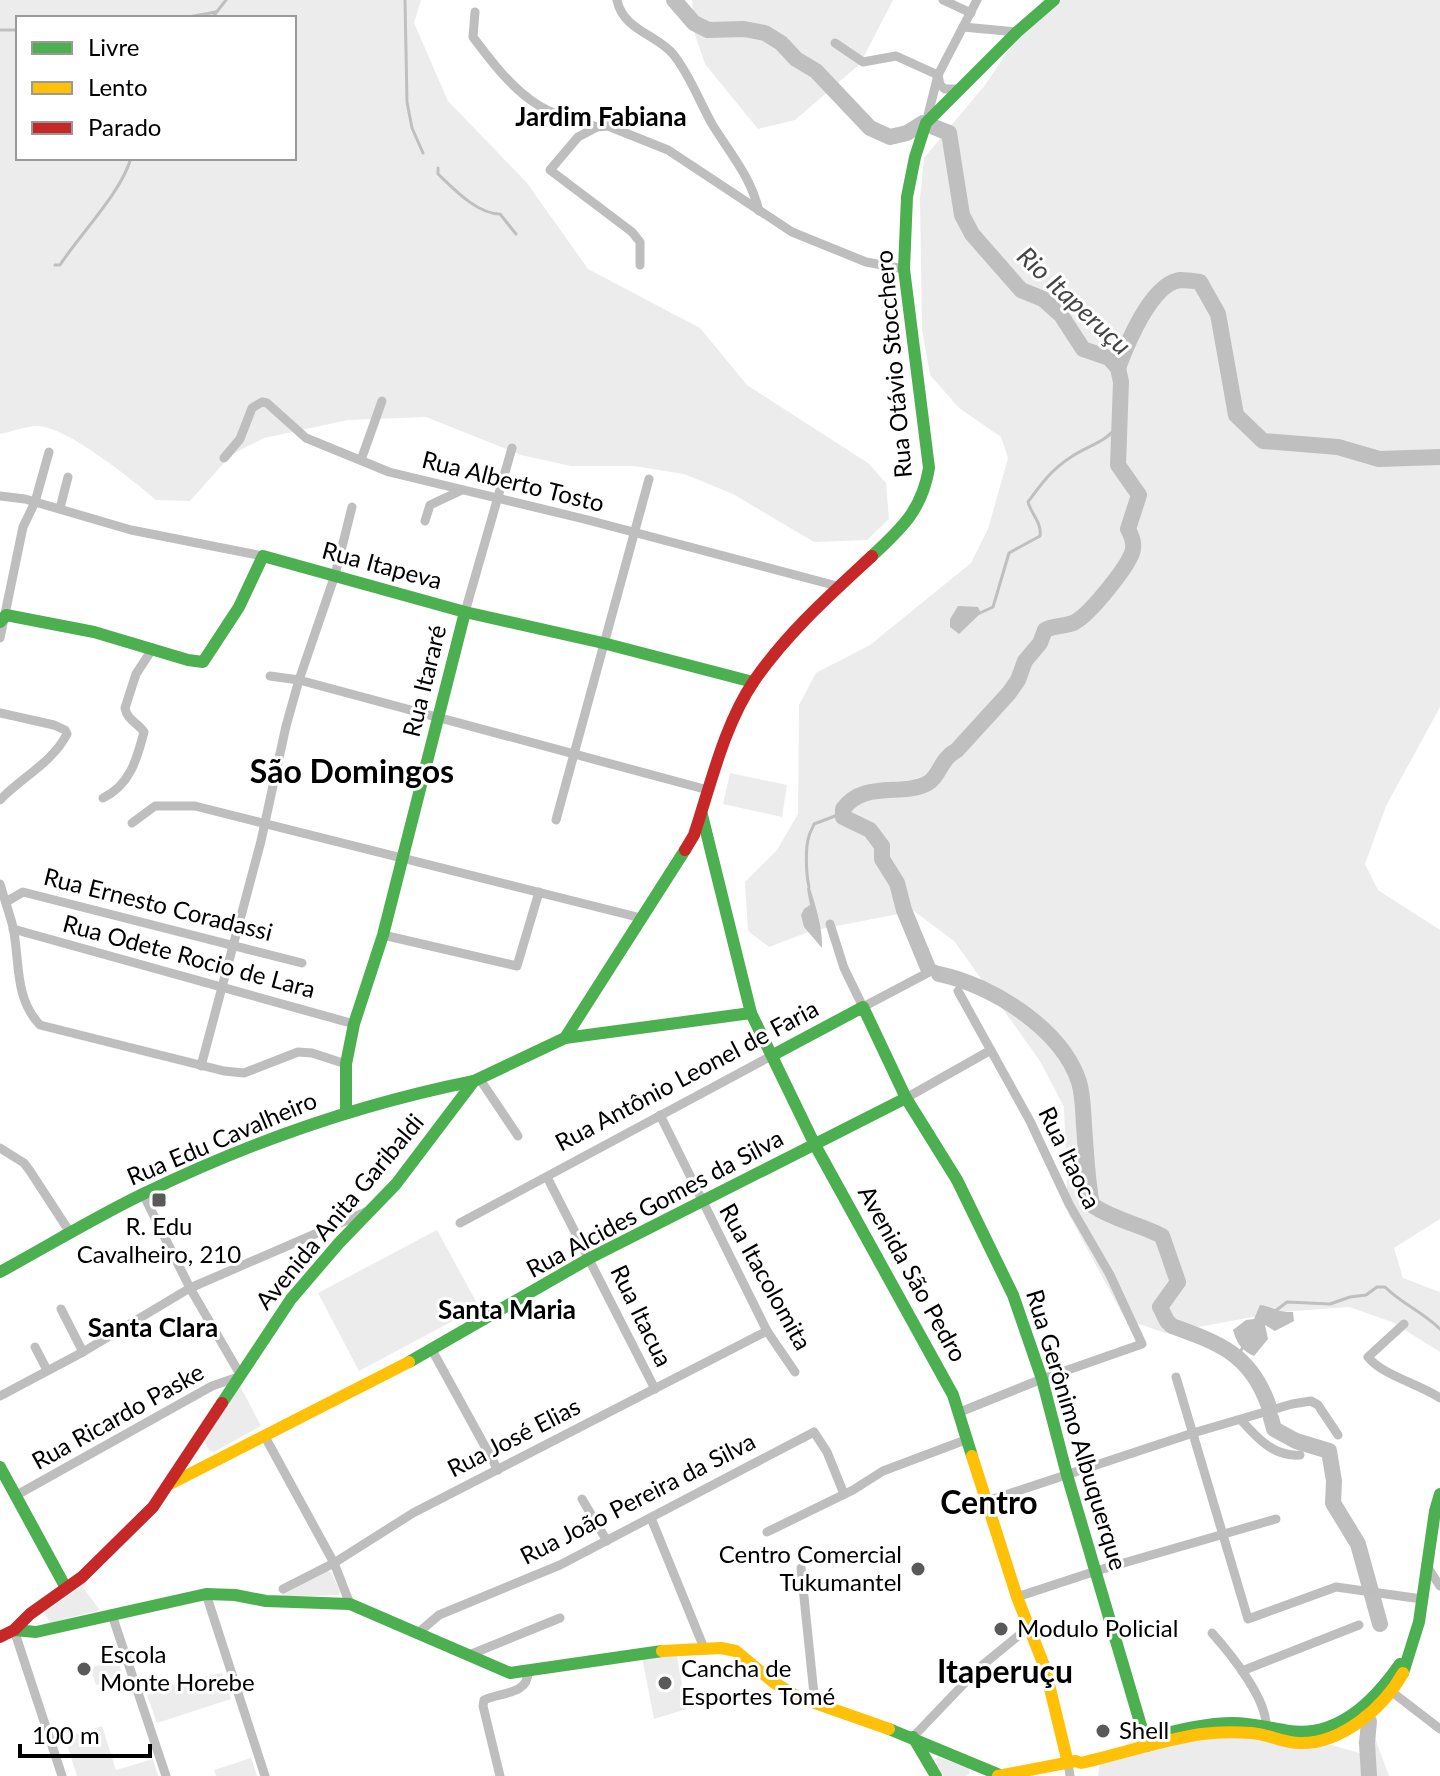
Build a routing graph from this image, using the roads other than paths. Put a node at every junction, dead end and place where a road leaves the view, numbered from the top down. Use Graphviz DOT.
graph roads {
  1 [pos="617,0"];
  2 [pos="943,0"];
  3 [pos="977,0"];
  4 [pos="1054,0"];
  5 [pos="475,12"];
  6 [pos="971,13"];
  7 [pos="963,27"];
  8 [pos="1017,32"];
  9 [pos="835,43"];
  10 [pos="938,75"];
  11 [pos="959,89"];
  12 [pos="926,123"];
  13 [pos="597,127"];
  14 [pos="759,211"];
  15 [pos="640,265"];
  16 [pos="904,269"];
  17 [pos="382,401"];
  18 [pos="512,448"];
  19 [pos="49,452"];
  20 [pos="224,458"];
  21 [pos="361,460"];
  22 [pos="68,477"];
  23 [pos="649,479"];
  24 [pos="462,490"];
  25 [pos="0,496"];
  26 [pos="497,499"];
  27 [pos="35,502"];
  28 [pos="352,507"];
  29 [pos="60,508"];
  30 [pos="425,521"];
  31 [pos="633,532"];
  32 [pos="263,556"];
  33 [pos="335,575"];
  34 [pos="837,586"];
  35 [pos="465,612"];
  36 [pos="2,617"];
  37 [pos="0,638"];
  38 [pos="603,643"];
  39 [pos="153,648"];
  40 [pos="270,676"];
  41 [pos="299,680"];
  42 [pos="753,682"];
  43 [pos="0,713"];
  44 [pos="439,717"];
  45 [pos="574,753"];
  46 [pos="708,790"];
  47 [pos="103,798"];
  48 [pos="0,800"];
  49 [pos="702,815"];
  50 [pos="556,820"];
  51 [pos="264,822"];
  52 [pos="132,823"];
  53 [pos="688,846"];
  54 [pos="710,846"];
  55 [pos="401,857"];
  56 [pos="0,884"];
  57 [pos="539,892"];
  58 [pos="6,902"];
  59 [pos="635,917"];
  60 [pos="830,924"];
  61 [pos="13,929"];
  62 [pos="383,935"];
  63 [pos="233,944"];
  64 [pos="302,963"];
  65 [pos="935,969"];
  66 [pos="221,987"];
  67 [pos="958,991"];
  68 [pos="583,1007"];
  69 [pos="863,1007"];
  70 [pos="751,1013"];
  71 [pos="354,1024"];
  72 [pos="597,1034"];
  73 [pos="565,1038"];
  74 [pos="991,1050"];
  75 [pos="773,1055"];
  76 [pos="346,1064"];
  77 [pos="201,1066"];
  78 [pos="476,1080"];
  79 [pos="432,1089"];
  80 [pos="906,1098"];
  81 [pos="451,1108"];
  82 [pos="346,1111"];
  83 [pos="660,1115"];
  84 [pos="518,1136"];
  85 [pos="815,1145"];
  86 [pos="0,1148"];
  87 [pos="547,1177"];
  88 [pos="143,1194"];
  89 [pos="702,1203"];
  90 [pos="370,1210"];
  91 [pos="460,1223"];
  92 [pos="327,1227"];
  93 [pos="71,1234"];
  94 [pos="339,1243"];
  95 [pos="590,1258"];
  96 [pos="0,1272"];
  97 [pos="190,1288"];
  98 [pos="61,1309"];
  99 [pos="1404,1324"];
  100 [pos="767,1331"];
  101 [pos="35,1347"];
  102 [pos="432,1350"];
  103 [pos="83,1352"];
  104 [pos="47,1370"];
  105 [pos="795,1372"];
  106 [pos="241,1376"];
  107 [pos="1176,1377"];
  108 [pos="1042,1379"];
  109 [pos="655,1389"];
  110 [pos="0,1396"];
  111 [pos="1440,1398"];
  112 [pos="960,1412"];
  113 [pos="1241,1420"];
  114 [pos="1193,1433"];
  115 [pos="264,1435"];
  116 [pos="1338,1435"];
  117 [pos="199,1439"];
  118 [pos="968,1439"];
  119 [pos="1300,1455"];
  120 [pos="212,1462"];
  121 [pos="0,1467"];
  122 [pos="498,1470"];
  123 [pos="1067,1475"];
  124 [pos="169,1485"];
  125 [pos="844,1494"];
  126 [pos="15,1496"];
  127 [pos="1440,1496"];
  128 [pos="582,1499"];
  129 [pos="987,1501"];
  130 [pos="651,1518"];
  131 [pos="1276,1519"];
  132 [pos="767,1532"];
  133 [pos="1222,1534"];
  134 [pos="607,1541"];
  135 [pos="334,1563"];
  136 [pos="1426,1565"];
  137 [pos="801,1568"];
  138 [pos="1096,1571"];
  139 [pos="1440,1586"];
  140 [pos="66,1588"];
  141 [pos="283,1589"];
  142 [pos="206,1594"];
  143 [pos="1017,1597"];
  144 [pos="1422,1599"];
  145 [pos="350,1604"];
  146 [pos="41,1607"];
  147 [pos="112,1615"];
  148 [pos="560,1618"];
  149 [pos="1359,1625"];
  150 [pos="1029,1627"];
  151 [pos="14,1630"];
  152 [pos="49,1630"];
  153 [pos="418,1633"];
  154 [pos="1212,1633"];
  155 [pos="1417,1634"];
  156 [pos="0,1635"];
  157 [pos="704,1648"];
  158 [pos="469,1655"];
  159 [pos="1242,1671"];
  160 [pos="528,1672"];
  161 [pos="1392,1692"];
  162 [pos="815,1704"];
  163 [pos="1440,1729"];
  164 [pos="1265,1730"];
  165 [pos="913,1737"];
  166 [pos="1146,1742"];
  167 [pos="1071,1766"];
  168 [pos="62,1776"];
  169 [pos="166,1776"];
  170 [pos="265,1776"];
  171 [pos="500,1776"];
  172 [pos="936,1776"];
  173 [pos="999,1776"];
  1 -- 14 [label="street"];
  2 -- 6 [label="street"];
  3 -- 6 [label="street"];
  4 -- 8 [label="street"];
  5 -- 13 [label="street"];
  6 -- 7 [label="street"];
  7 -- 8 [label="street"];
  7 -- 10 [label="street"];
  8 -- 11 [label="street"];
  9 -- 10 [label="street"];
  10 -- 11 [label="street"];
  10 -- 12 [label="street"];
  11 -- 12 [label="street"];
  12 -- 16 [label="street, Rua Otávio Stocchero"];
  13 -- 14 [label="street"];
  13 -- 15 [label="street"];
  14 -- 16 [label="street"];
  16 -- 34 [label="street, Rua Otávio Stocchero"];
  17 -- 21 [label="street"];
  18 -- 26 [label="street, Rua Itararé"];
  19 -- 27 [label="street"];
  20 -- 21 [label="street, Rua Alberto Tosto"];
  21 -- 24 [label="street, Rua Alberto Tosto"];
  22 -- 29 [label="street"];
  23 -- 31 [label="street"];
  24 -- 26 [label="street, Rua Alberto Tosto"];
  24 -- 30 [label="street"];
  25 -- 27 [label="street, Rua Itapeva"];
  26 -- 31 [label="street, Rua Alberto Tosto"];
  26 -- 35 [label="street, Rua Itararé"];
  27 -- 29 [label="street, Rua Itapeva"];
  27 -- 36 [label="street"];
  28 -- 33 [label="street"];
  29 -- 32 [label="street, Rua Itapeva"];
  31 -- 34 [label="street, Rua Alberto Tosto"];
  31 -- 38 [label="street"];
  32 -- 33 [label="street, Rua Itapeva"];
  32 -- 39 [label="street"];
  33 -- 35 [label="street, Rua Itapeva"];
  33 -- 41 [label="street"];
  34 -- 42 [label="street, Rua Otávio Stocchero"];
  35 -- 38 [label="street, Rua Itapeva"];
  35 -- 44 [label="street, Rua Itararé"];
  36 -- 37 [label="street"];
  36 -- 39 [label="street"];
  38 -- 42 [label="street, Rua Itapeva"];
  38 -- 45 [label="street"];
  39 -- 47 [label="street"];
  40 -- 41 [label="street"];
  41 -- 44 [label="street"];
  41 -- 51 [label="street"];
  42 -- 46 [label="street, Rua Otávio Stocchero"];
  43 -- 48 [label="street"];
  44 -- 45 [label="street"];
  44 -- 55 [label="street, Rua Itararé"];
  45 -- 46 [label="street"];
  45 -- 50 [label="street"];
  46 -- 49 [label="street, Rua Otávio Stocchero"];
  49 -- 53 [label="street"];
  49 -- 54 [label="street, Avenida São Pedro"];
  51 -- 52 [label="street"];
  51 -- 55 [label="street"];
  51 -- 63 [label="street"];
  53 -- 54 [label="street"];
  53 -- 59 [label="street"];
  54 -- 70 [label="street, Avenida São Pedro"];
  55 -- 57 [label="street"];
  55 -- 62 [label="street, Rua Itararé"];
  56 -- 58 [label="street"];
  57 -- 59 [label="street"];
  57 -- 62 [label="street"];
  58 -- 61 [label="street"];
  58 -- 63 [label="street, Rua Ernesto Coradassi"];
  59 -- 68 [label="street"];
  60 -- 69 [label="street, Rua Gerônimo Albuquerque"];
  61 -- 66 [label="street, Rua Odete Rocio de Lara"];
  61 -- 77 [label="street"];
  62 -- 71 [label="street, Rua Itararé"];
  63 -- 64 [label="street, Rua Ernesto Coradassi"];
  63 -- 66 [label="street"];
  65 -- 69 [label="street, Rua Antônio Leonel de Faria"];
  66 -- 71 [label="street, Rua Odete Rocio de Lara"];
  66 -- 77 [label="street"];
  67 -- 74 [label="street, Rua Itaoca"];
  68 -- 72 [label="street"];
  68 -- 73 [label="street"];
  69 -- 75 [label="street, Rua Antônio Leonel de Faria"];
  69 -- 80 [label="street, Rua Gerônimo Albuquerque"];
  70 -- 72 [label="street, Avenida Anita Garibaldi"];
  70 -- 75 [label="street, Avenida São Pedro"];
  71 -- 76 [label="street, Rua Itararé"];
  72 -- 73 [label="street, Avenida Anita Garibaldi"];
  73 -- 78 [label="street, Avenida Anita Garibaldi"];
  74 -- 80 [label="street, Rua Alcides Gomes da Silva"];
  74 -- 108 [label="street, Rua Itaoca"];
  75 -- 83 [label="street, Rua Antônio Leonel de Faria"];
  75 -- 85 [label="street, Avenida São Pedro"];
  76 -- 77 [label="street"];
  76 -- 82 [label="street, Rua Itararé"];
  78 -- 79 [label="street, Rua Edu Cavalheiro"];
  78 -- 81 [label="street, Avenida Anita Garibaldi"];
  78 -- 84 [label="street"];
  79 -- 81 [label="street"];
  79 -- 82 [label="street, Rua Edu Cavalheiro"];
  80 -- 85 [label="street, Rua Alcides Gomes da Silva"];
  80 -- 108 [label="street, Rua Gerônimo Albuquerque"];
  81 -- 90 [label="street, Avenida Anita Garibaldi"];
  82 -- 88 [label="street, Rua Edu Cavalheiro"];
  83 -- 87 [label="street, Rua Antônio Leonel de Faria"];
  83 -- 89 [label="street, Rua Itacolomita"];
  85 -- 89 [label="street, Rua Alcides Gomes da Silva"];
  85 -- 112 [label="street, Avenida São Pedro"];
  86 -- 93 [label="street"];
  87 -- 91 [label="street, Rua Antônio Leonel de Faria"];
  87 -- 95 [label="street, Rua Itacua"];
  88 -- 93 [label="street, Rua Edu Cavalheiro"];
  88 -- 97 [label="street"];
  89 -- 95 [label="street, Rua Alcides Gomes da Silva"];
  89 -- 100 [label="street, Rua Itacolomita"];
  90 -- 92 [label="street"];
  90 -- 94 [label="street, Avenida Anita Garibaldi"];
  92 -- 94 [label="street"];
  92 -- 97 [label="street"];
  93 -- 96 [label="street, Rua Edu Cavalheiro"];
  94 -- 106 [label="street, Avenida Anita Garibaldi"];
  95 -- 102 [label="street, Rua Alcides Gomes da Silva"];
  95 -- 109 [label="street, Rua Itacua"];
  97 -- 103 [label="street"];
  97 -- 106 [label="street"];
  98 -- 103 [label="street"];
  99 -- 111 [label="street"];
  100 -- 105 [label="street, Rua Itacolomita"];
  100 -- 109 [label="street, Rua José Elias"];
  101 -- 104 [label="street"];
  102 -- 115 [label="street, Rua Alcides Gomes da Silva"];
  102 -- 122 [label="street"];
  103 -- 104 [label="street"];
  104 -- 110 [label="street"];
  106 -- 117 [label="street, Avenida Anita Garibaldi"];
  106 -- 126 [label="street, Rua Ricardo Paske"];
  107 -- 114 [label="street"];
  108 -- 112 [label="street"];
  108 -- 123 [label="street, Rua Gerônimo Albuquerque"];
  109 -- 122 [label="street, Rua José Elias"];
  112 -- 118 [label="street, Avenida São Pedro"];
  113 -- 114 [label="street"];
  113 -- 116 [label="street"];
  113 -- 119 [label="street"];
  114 -- 123 [label="street"];
  114 -- 133 [label="street"];
  115 -- 120 [label="street, Rua Alcides Gomes da Silva"];
  115 -- 135 [label="street"];
  117 -- 120 [label="street"];
  117 -- 124 [label="street, Avenida Anita Garibaldi"];
  118 -- 125 [label="street"];
  118 -- 129 [label="street, Avenida São Pedro"];
  120 -- 124 [label="street, Rua Alcides Gomes da Silva"];
  121 -- 126 [label="street"];
  122 -- 135 [label="street, Rua José Elias"];
  123 -- 129 [label="street"];
  123 -- 138 [label="street, Rua Gerônimo Albuquerque"];
  124 -- 140 [label="street, Avenida Anita Garibaldi"];
  125 -- 130 [label="street, Rua João Pereira da Silva"];
  125 -- 132 [label="street"];
  126 -- 140 [label="street"];
  127 -- 136 [label="street"];
  128 -- 134 [label="street"];
  129 -- 143 [label="street, Avenida São Pedro"];
  130 -- 134 [label="street, Rua João Pereira da Silva"];
  130 -- 157 [label="street"];
  131 -- 133 [label="street"];
  133 -- 138 [label="street"];
  133 -- 144 [label="street"];
  134 -- 153 [label="street, Rua João Pereira da Silva"];
  135 -- 141 [label="street, Rua José Elias"];
  135 -- 145 [label="street"];
  136 -- 139 [label="street"];
  136 -- 144 [label="street"];
  137 -- 162 [label="street"];
  138 -- 143 [label="street"];
  138 -- 166 [label="street, Rua Gerônimo Albuquerque"];
  140 -- 146 [label="street, Avenida Anita Garibaldi"];
  142 -- 145 [label="street"];
  142 -- 147 [label="street"];
  142 -- 170 [label="street"];
  143 -- 150 [label="street, Avenida São Pedro"];
  144 -- 155 [label="street"];
  145 -- 153 [label="street"];
  146 -- 151 [label="street, Avenida Anita Garibaldi"];
  146 -- 152 [label="street"];
  147 -- 152 [label="street"];
  147 -- 169 [label="street"];
  148 -- 158 [label="street"];
  149 -- 159 [label="street"];
  150 -- 165 [label="street"];
  150 -- 167 [label="street, Avenida São Pedro"];
  151 -- 152 [label="street"];
  151 -- 156 [label="street, Avenida Anita Garibaldi"];
  151 -- 168 [label="street"];
  153 -- 158 [label="street"];
  154 -- 159 [label="street"];
  155 -- 161 [label="street"];
  155 -- 164 [label="street"];
  157 -- 160 [label="street"];
  157 -- 162 [label="street"];
  158 -- 160 [label="street"];
  159 -- 164 [label="street"];
  160 -- 171 [label="street"];
  161 -- 163 [label="street"];
  161 -- 164 [label="street"];
  162 -- 165 [label="street"];
  164 -- 166 [label="street"];
  165 -- 172 [label="street"];
  165 -- 173 [label="street"];
  166 -- 167 [label="street"];
  167 -- 173 [label="street"];
}
